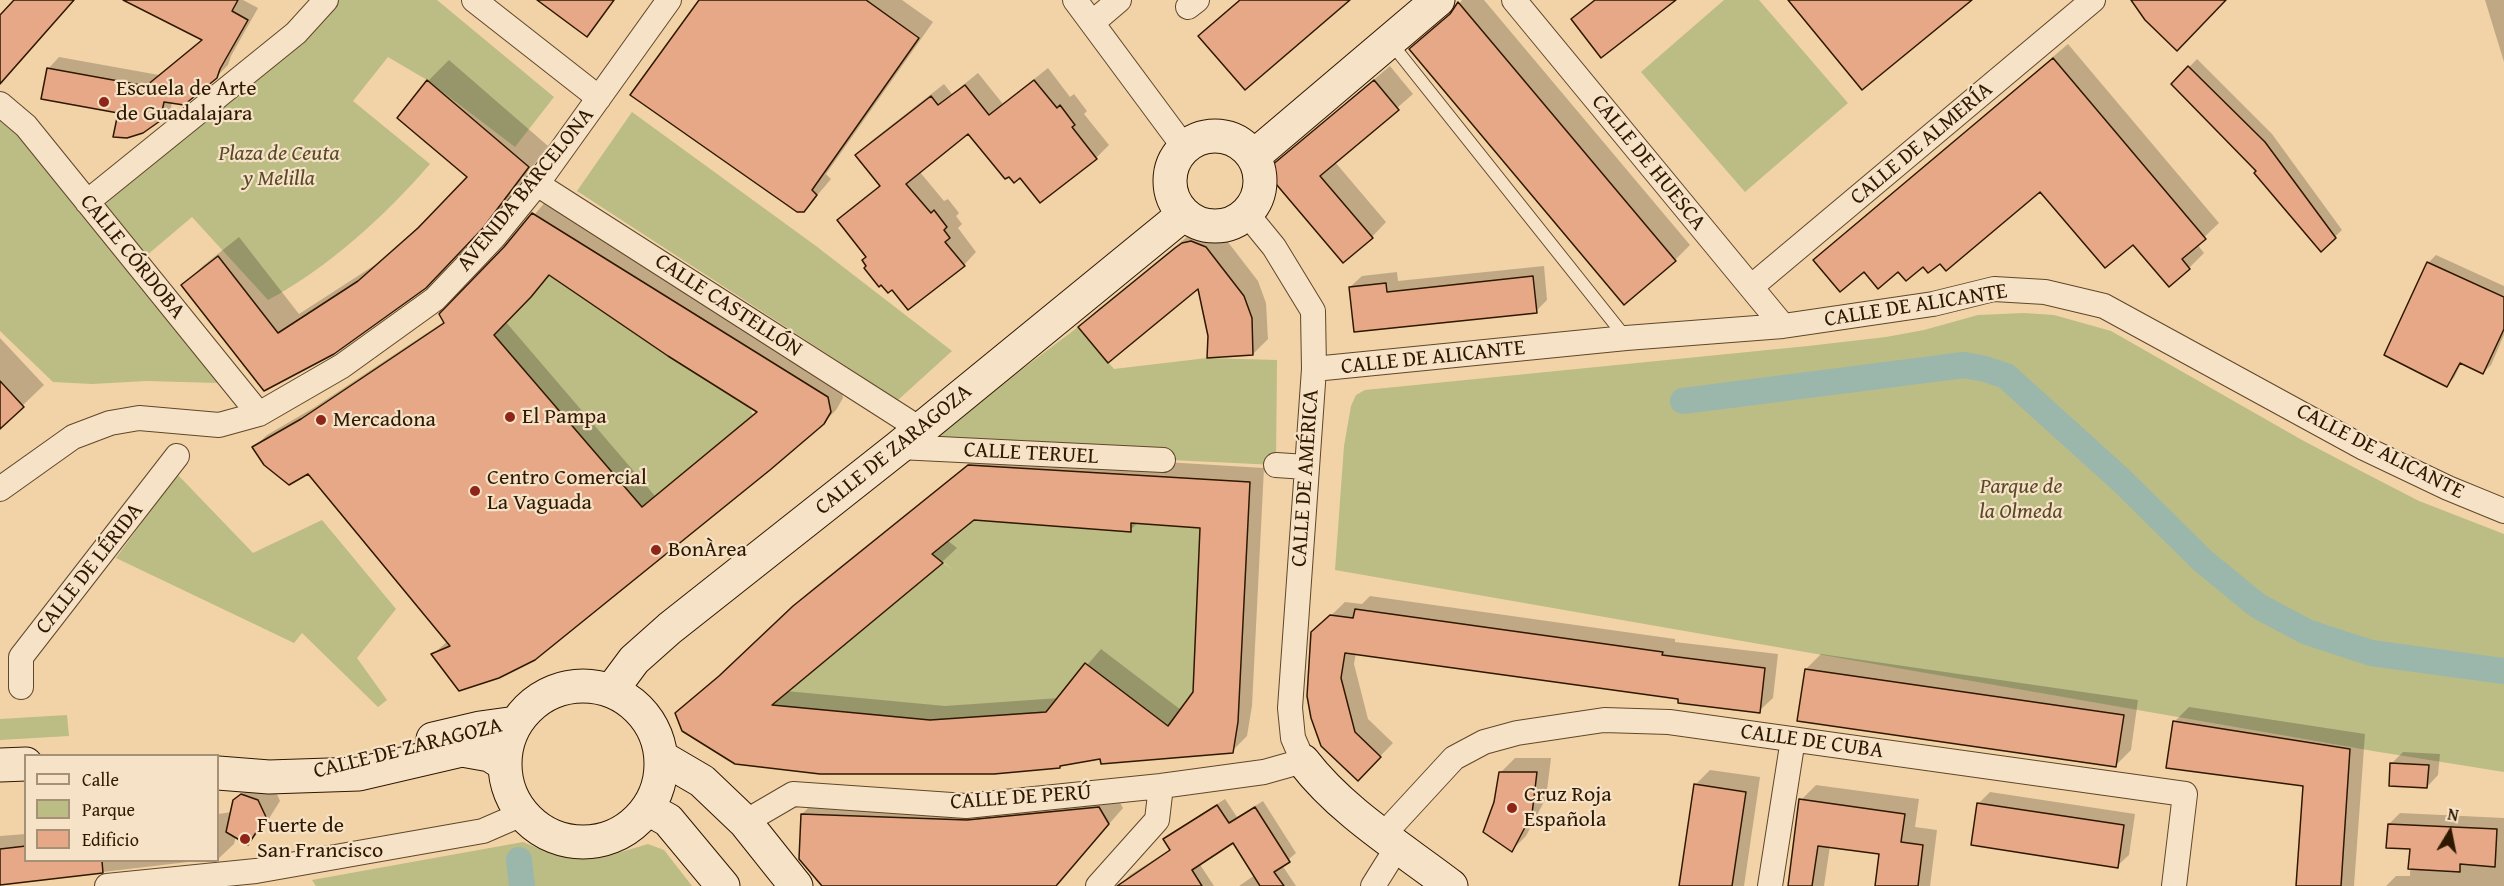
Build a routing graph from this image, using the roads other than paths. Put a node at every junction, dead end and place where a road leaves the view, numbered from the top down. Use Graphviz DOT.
graph roads {
  1 [pos="326,0"];
  2 [pos="474,0"];
  3 [pos="669,0"];
  4 [pos="1075,0"];
  5 [pos="1119,0"];
  6 [pos="1438,0"];
  7 [pos="1514,0"];
  8 [pos="2093,0"];
  9 [pos="1092,23"];
  10 [pos="1389,41"];
  11 [pos="599,98"];
  12 [pos="0,104"];
  13 [pos="1184,147"];
  14 [pos="1254,156"];
  15 [pos="537,184"];
  16 [pos="87,202"];
  17 [pos="1184,214"];
  18 [pos="1247,214"];
  19 [pos="1750,288"];
  20 [pos="1783,326"];
  21 [pos="1626,338"];
  22 [pos="1314,369"];
  23 [pos="260,414"];
  24 [pos="909,438"];
  25 [pos="177,456"];
  26 [pos="1163,460"];
  27 [pos="1276,465"];
  28 [pos="1306,467"];
  29 [pos="0,489"];
  30 [pos="2504,511"];
  31 [pos="21,687"];
  32 [pos="611,691"];
  33 [pos="516,723"];
  34 [pos="1793,739"];
  35 [pos="661,757"];
  36 [pos="1303,761"];
  37 [pos="24,764"];
  38 [pos="504,764"];
  39 [pos="0,765"];
  40 [pos="219,773"];
  41 [pos="301,775"];
  42 [pos="1161,786"];
  43 [pos="645,812"];
  44 [pos="522,814"];
  45 [pos="745,822"];
  46 [pos="1391,841"];
  47 [pos="259,879"];
  48 [pos="107,886"];
  49 [pos="723,886"];
  50 [pos="796,886"];
  51 [pos="1098,886"];
  52 [pos="1373,886"];
  53 [pos="1451,886"];
  54 [pos="1770,886"];
  55 [pos="2174,886"];
  1 -- 16 [label="street"];
  2 -- 11 [label="street"];
  3 -- 11 [label="street, AVENIDA BARCELONA"];
  4 -- 9 [label="street"];
  5 -- 9 [label="street"];
  6 -- 10 [label="street"];
  7 -- 19 [label="street, CALLE DE HUESCA"];
  8 -- 19 [label="street, CALLE DE ALMERÍA"];
  9 -- 13 [label="street"];
  10 -- 14 [label="street"];
  10 -- 21 [label="lane"];
  11 -- 15 [label="street, AVENIDA BARCELONA"];
  12 -- 16 [label="street, CALLE CÓRDOBA"];
  13 -- 14 [label="street"];
  13 -- 17 [label="street"];
  14 -- 18 [label="street"];
  15 -- 23 [label="street, AVENIDA BARCELONA"];
  15 -- 24 [label="street, CALLE CASTELLÓN"];
  16 -- 23 [label="street, CALLE CÓRDOBA"];
  17 -- 18 [label="street"];
  17 -- 24 [label="street, CALLE DE ZARAGOZA"];
  18 -- 22 [label="street, CALLE DE AMÉRICA"];
  19 -- 20 [label="street, CALLE DE HUESCA"];
  20 -- 21 [label="street, CALLE DE ALICANTE"];
  20 -- 30 [label="street, CALLE DE ALICANTE"];
  21 -- 22 [label="street, CALLE DE ALICANTE"];
  22 -- 28 [label="street, CALLE DE AMÉRICA"];
  23 -- 29 [label="street, AVENIDA BARCELONA"];
  24 -- 26 [label="street, CALLE TERUEL"];
  24 -- 32 [label="street, CALLE DE ZARAGOZA"];
  25 -- 31 [label="street, CALLE DE LÉRIDA"];
  27 -- 28 [label="street"];
  28 -- 36 [label="street, CALLE DE AMÉRICA"];
  32 -- 33 [label="street"];
  32 -- 35 [label="street"];
  33 -- 38 [label="street"];
  33 -- 41 [label="street, CALLE DE ZARAGOZA"];
  34 -- 46 [label="street, CALLE DE CUBA"];
  34 -- 54 [label="street"];
  34 -- 55 [label="street, CALLE DE CUBA"];
  35 -- 43 [label="street"];
  35 -- 45 [label="street"];
  36 -- 42 [label="street, CALLE DE PERÚ"];
  36 -- 46 [label="street"];
  37 -- 39 [label="street"];
  38 -- 41 [label="street, CALLE DE ZARAGOZA"];
  38 -- 44 [label="street"];
  40 -- 41 [label="street, CALLE DE ZARAGOZA"];
  42 -- 45 [label="street, CALLE DE PERÚ"];
  42 -- 51 [label="street"];
  43 -- 44 [label="street"];
  43 -- 49 [label="street"];
  44 -- 47 [label="street"];
  45 -- 50 [label="street"];
  46 -- 52 [label="street, CALLE DE CUBA"];
  46 -- 53 [label="street"];
  47 -- 48 [label="street"];
}
